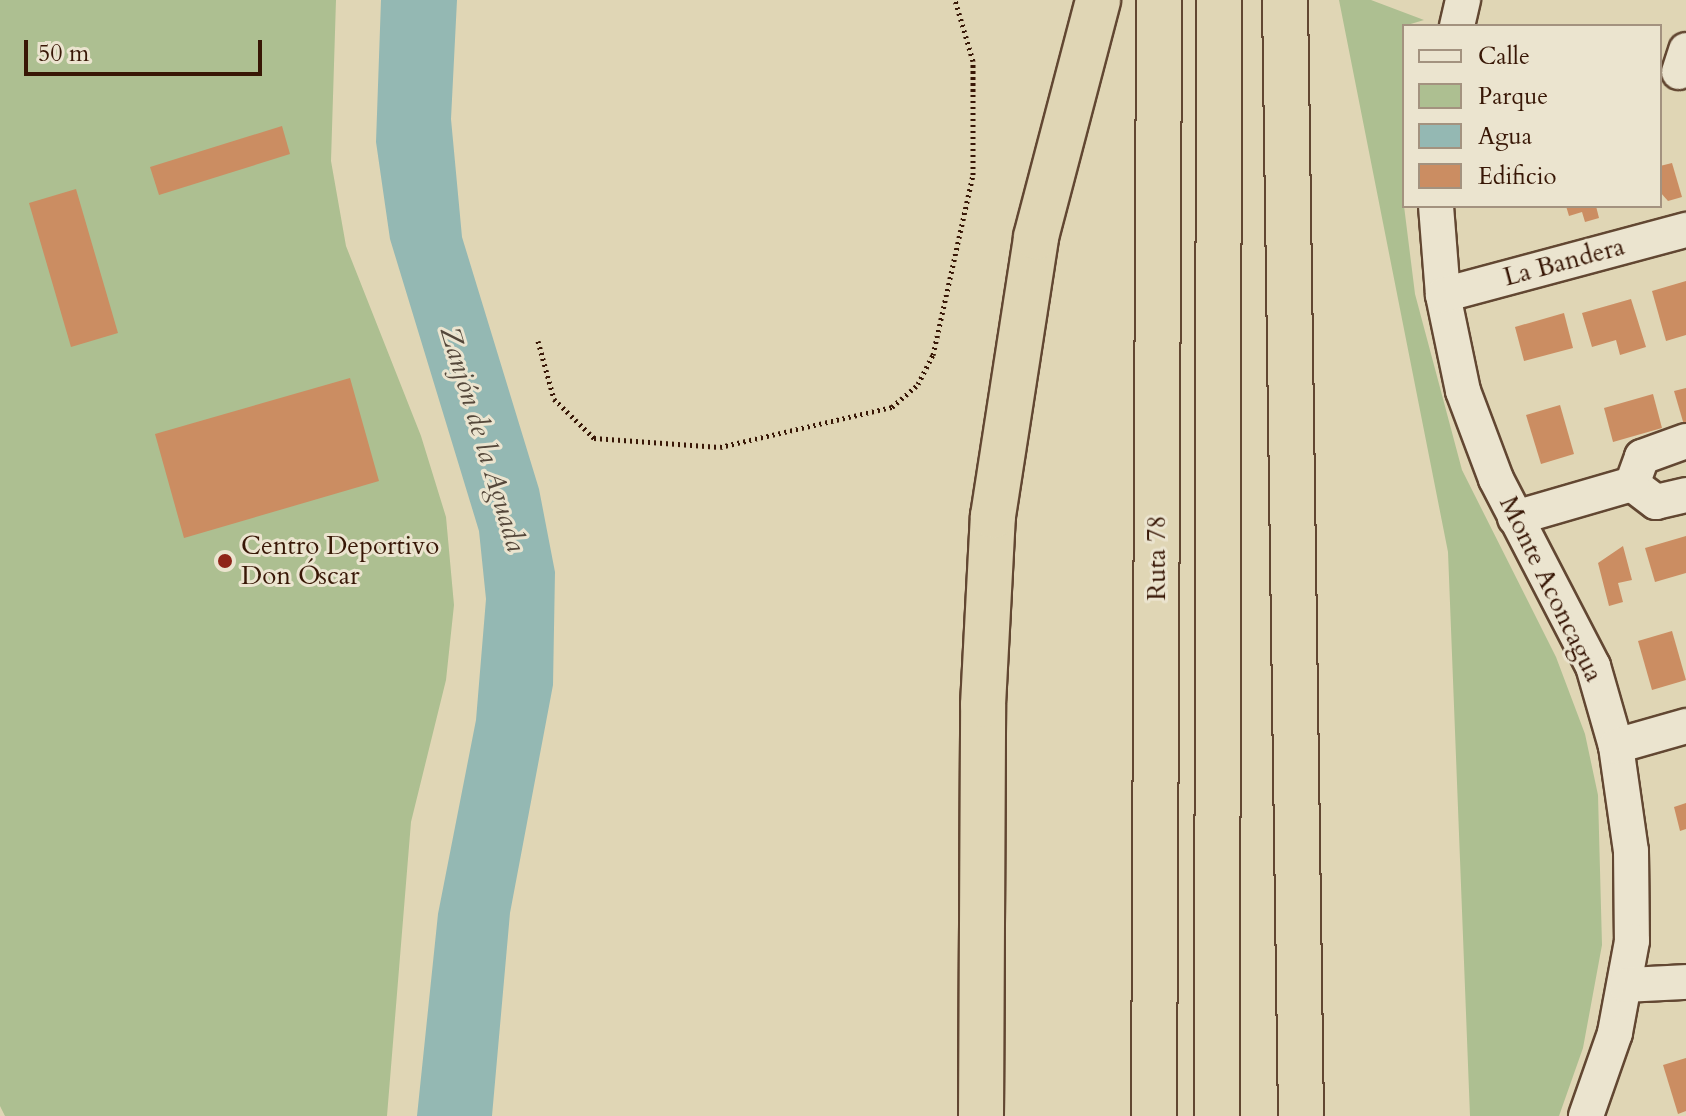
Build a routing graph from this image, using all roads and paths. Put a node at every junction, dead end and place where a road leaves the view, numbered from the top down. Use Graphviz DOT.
graph roads {
  1 [pos="955,0"];
  2 [pos="1098,0"];
  3 [pos="1159,0"];
  4 [pos="1219,0"];
  5 [pos="1285,0"];
  6 [pos="1463,0"];
  7 [pos="1457,24"];
  8 [pos="1436,208"];
  9 [pos="1686,230"];
  10 [pos="1443,295"];
  11 [pos="538,341"];
  12 [pos="1686,441"];
  13 [pos="1632,484"];
  14 [pos="1686,495"];
  15 [pos="1515,518"];
  16 [pos="1686,726"];
  17 [pos="1616,746"];
  18 [pos="1686,982"];
  19 [pos="1626,985"];
  20 [pos="981,1116"];
  21 [pos="1154,1116"];
  22 [pos="1217,1116"];
  23 [pos="1301,1116"];
  24 [pos="1586,1116"];
  1 -- 11 [label="path"];
  2 -- 20 [label="highway"];
  3 -- 21 [label="highway, Ruta 78"];
  4 -- 22 [label="highway"];
  5 -- 23 [label="highway"];
  6 -- 7 [label="street"];
  8 -- 10 [label="street, Monte Aconcagua"];
  9 -- 10 [label="street, La Bandera"];
  10 -- 15 [label="street, Monte Aconcagua"];
  12 -- 13 [label="street"];
  13 -- 14 [label="street"];
  13 -- 15 [label="street"];
  15 -- 17 [label="street, Monte Aconcagua"];
  16 -- 17 [label="street"];
  17 -- 19 [label="street, Monte Aconcagua"];
  18 -- 19 [label="street"];
  19 -- 24 [label="street, Monte Aconcagua"];
}
